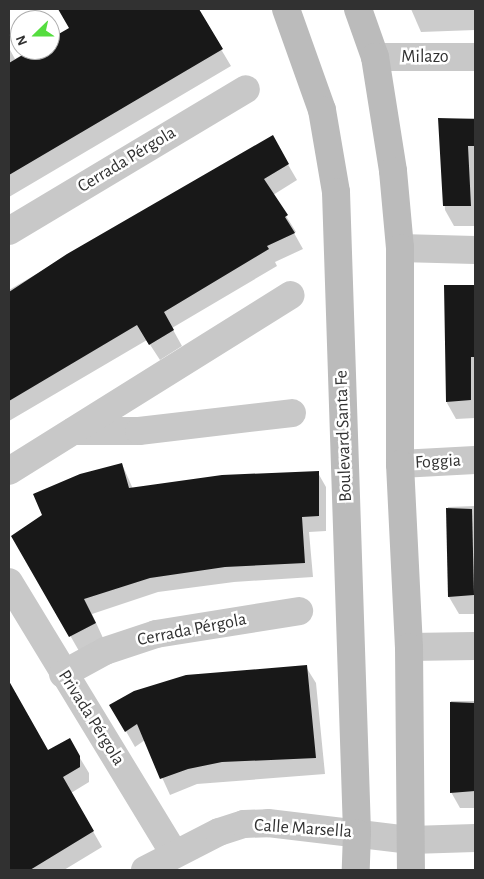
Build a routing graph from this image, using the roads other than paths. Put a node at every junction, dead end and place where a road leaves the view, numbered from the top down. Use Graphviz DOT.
graph roads {
  1 [pos="286,9"];
  2 [pos="358,9"];
  3 [pos="376,57"];
  4 [pos="475,57"];
  5 [pos="246,89"];
  6 [pos="9,231"];
  7 [pos="400,248"];
  8 [pos="475,250"];
  9 [pos="291,295"];
  10 [pos="292,414"];
  11 [pos="73,431"];
  12 [pos="475,460"];
  13 [pos="400,464"];
  14 [pos="9,471"];
  15 [pos="9,582"];
  16 [pos="299,610"];
  17 [pos="475,646"];
  18 [pos="409,647"];
  19 [pos="63,674"];
  20 [pos="357,833"];
  21 [pos="475,838"];
  22 [pos="411,840"];
  23 [pos="174,853"];
  24 [pos="145,870"];
  25 [pos="356,870"];
  26 [pos="412,870"];
  1 -- 20 [label="main road, Boulevard Santa Fe"];
  2 -- 3 [label="main road"];
  3 -- 4 [label="street, Milazo"];
  3 -- 7 [label="main road"];
  5 -- 6 [label="street, Cerrada Pérgola"];
  7 -- 8 [label="street"];
  7 -- 13 [label="main road"];
  9 -- 11 [label="street"];
  10 -- 11 [label="street"];
  11 -- 14 [label="street"];
  12 -- 13 [label="street, Foggia"];
  13 -- 18 [label="main road"];
  15 -- 19 [label="street, Privada Pérgola"];
  16 -- 19 [label="street, Cerrada Pérgola"];
  17 -- 18 [label="street"];
  18 -- 22 [label="main road"];
  19 -- 23 [label="street, Privada Pérgola"];
  20 -- 22 [label="street, Calle Marsella"];
  20 -- 23 [label="street, Calle Marsella"];
  20 -- 25 [label="main road, Boulevard Santa Fe"];
  21 -- 22 [label="street, Calle Marsella"];
  22 -- 26 [label="main road"];
  23 -- 24 [label="street, Calle Marsella"];
}
